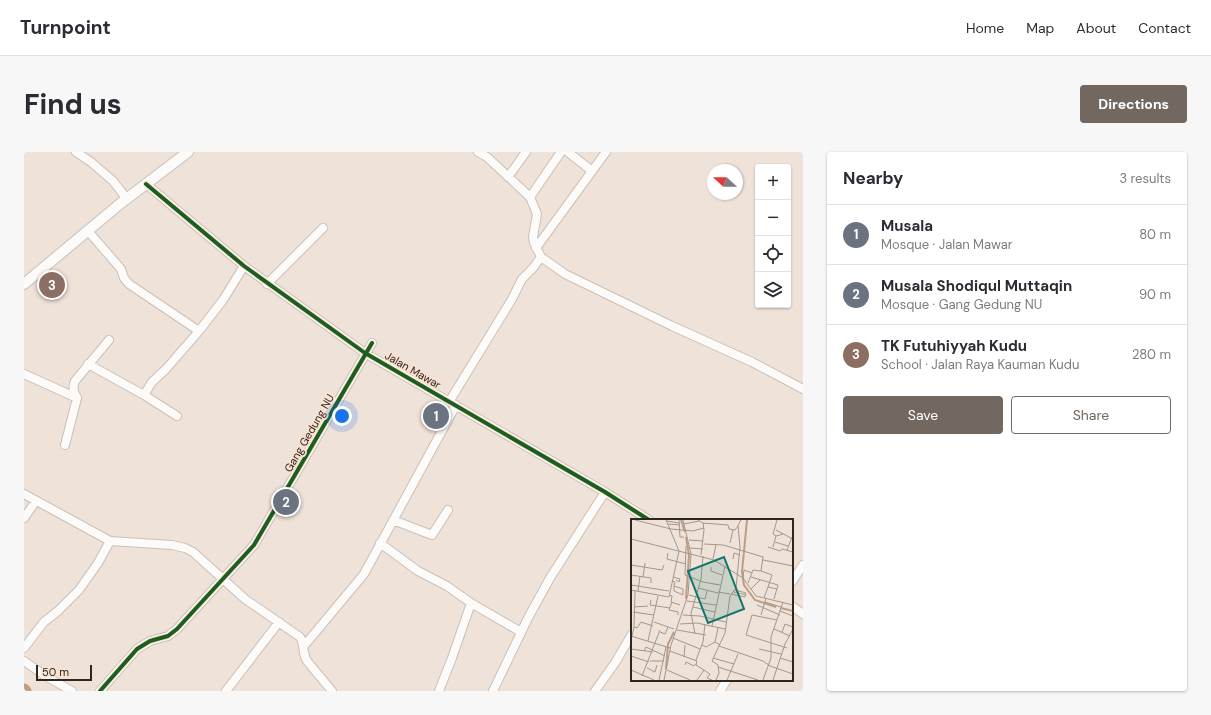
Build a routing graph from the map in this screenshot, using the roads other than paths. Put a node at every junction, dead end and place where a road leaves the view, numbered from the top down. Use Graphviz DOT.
graph roads {
  1 [pos="76,152"];
  2 [pos="188,152"];
  3 [pos="478,152"];
  4 [pos="526,152"];
  5 [pos="562,152"];
  6 [pos="568,152"];
  7 [pos="606,152"];
  8 [pos="592,171"];
  9 [pos="508,177"];
  10 [pos="146,184"];
  11 [pos="530,196"];
  12 [pos="127,199"];
  13 [pos="323,228"];
  14 [pos="88,231"];
  15 [pos="536,248"];
  16 [pos="541,257"];
  17 [pos="244,266"];
  18 [pos="24,284"];
  19 [pos="267,284"];
  20 [pos="200,331"];
  21 [pos="109,340"];
  22 [pos="372,343"];
  23 [pos="365,353"];
  24 [pos="88,364"];
  25 [pos="24,374"];
  26 [pos="803,389"];
  27 [pos="144,395"];
  28 [pos="77,398"];
  29 [pos="453,403"];
  30 [pos="177,416"];
  31 [pos="65,445"];
  32 [pos="605,492"];
  33 [pos="24,494"];
  34 [pos="36,501"];
  35 [pos="448,510"];
  36 [pos="24,518"];
  37 [pos="647,519"];
  38 [pos="393,520"];
  39 [pos="110,541"];
  40 [pos="380,543"];
  41 [pos="803,565"];
  42 [pos="224,579"];
  43 [pos="793,580"];
  44 [pos="471,603"];
  45 [pos="793,607"];
  46 [pos="803,614"];
  47 [pos="279,622"];
  48 [pos="521,632"];
  49 [pos="631,636"];
  50 [pos="304,646"];
  51 [pos="24,648"];
  52 [pos="24,661"];
  53 [pos="726,681"];
  54 [pos="72,691"];
  55 [pos="100,691"];
  56 [pos="226,691"];
  57 [pos="332,691"];
  58 [pos="439,691"];
  59 [pos="493,691"];
  60 [pos="595,691"];
  61 [pos="720,691"];
  1 -- 12 [label="street"];
  2 -- 10 [label="street"];
  3 -- 9 [label="street"];
  4 -- 9 [label="street"];
  5 -- 11 [label="street"];
  6 -- 8 [label="street"];
  7 -- 8 [label="street"];
  8 -- 15 [label="street"];
  9 -- 11 [label="street"];
  10 -- 12 [label="street"];
  10 -- 17 [label="street, Jalan Mawar"];
  11 -- 15 [label="street"];
  12 -- 14 [label="street"];
  13 -- 19 [label="street"];
  14 -- 18 [label="street"];
  14 -- 20 [label="street"];
  15 -- 16 [label="street"];
  16 -- 26 [label="street"];
  16 -- 29 [label="street"];
  17 -- 19 [label="street, Jalan Mawar"];
  17 -- 20 [label="street"];
  19 -- 23 [label="street, Jalan Mawar"];
  20 -- 27 [label="street"];
  21 -- 24 [label="street"];
  22 -- 23 [label="street, Gang Gedung NU"];
  23 -- 29 [label="street, Jalan Mawar"];
  23 -- 42 [label="street, Gang Gedung NU"];
  24 -- 27 [label="street"];
  24 -- 28 [label="street"];
  25 -- 28 [label="street"];
  27 -- 30 [label="street"];
  28 -- 31 [label="street"];
  29 -- 32 [label="street, Jalan Mawar"];
  29 -- 38 [label="street"];
  32 -- 37 [label="street, Jalan Mawar"];
  32 -- 48 [label="street"];
  33 -- 34 [label="street"];
  34 -- 36 [label="street"];
  34 -- 39 [label="street"];
  35 -- 38 [label="street"];
  38 -- 40 [label="street"];
  39 -- 42 [label="street"];
  39 -- 51 [label="street"];
  40 -- 44 [label="street"];
  40 -- 50 [label="street"];
  41 -- 43 [label="street"];
  42 -- 47 [label="street"];
  42 -- 55 [label="street, Gang Gedung NU"];
  44 -- 48 [label="street"];
  44 -- 58 [label="street"];
  45 -- 46 [label="street"];
  47 -- 50 [label="street"];
  47 -- 56 [label="street"];
  48 -- 59 [label="street"];
  49 -- 60 [label="street"];
  50 -- 57 [label="street"];
  52 -- 54 [label="street"];
  53 -- 61 [label="street"];
}
